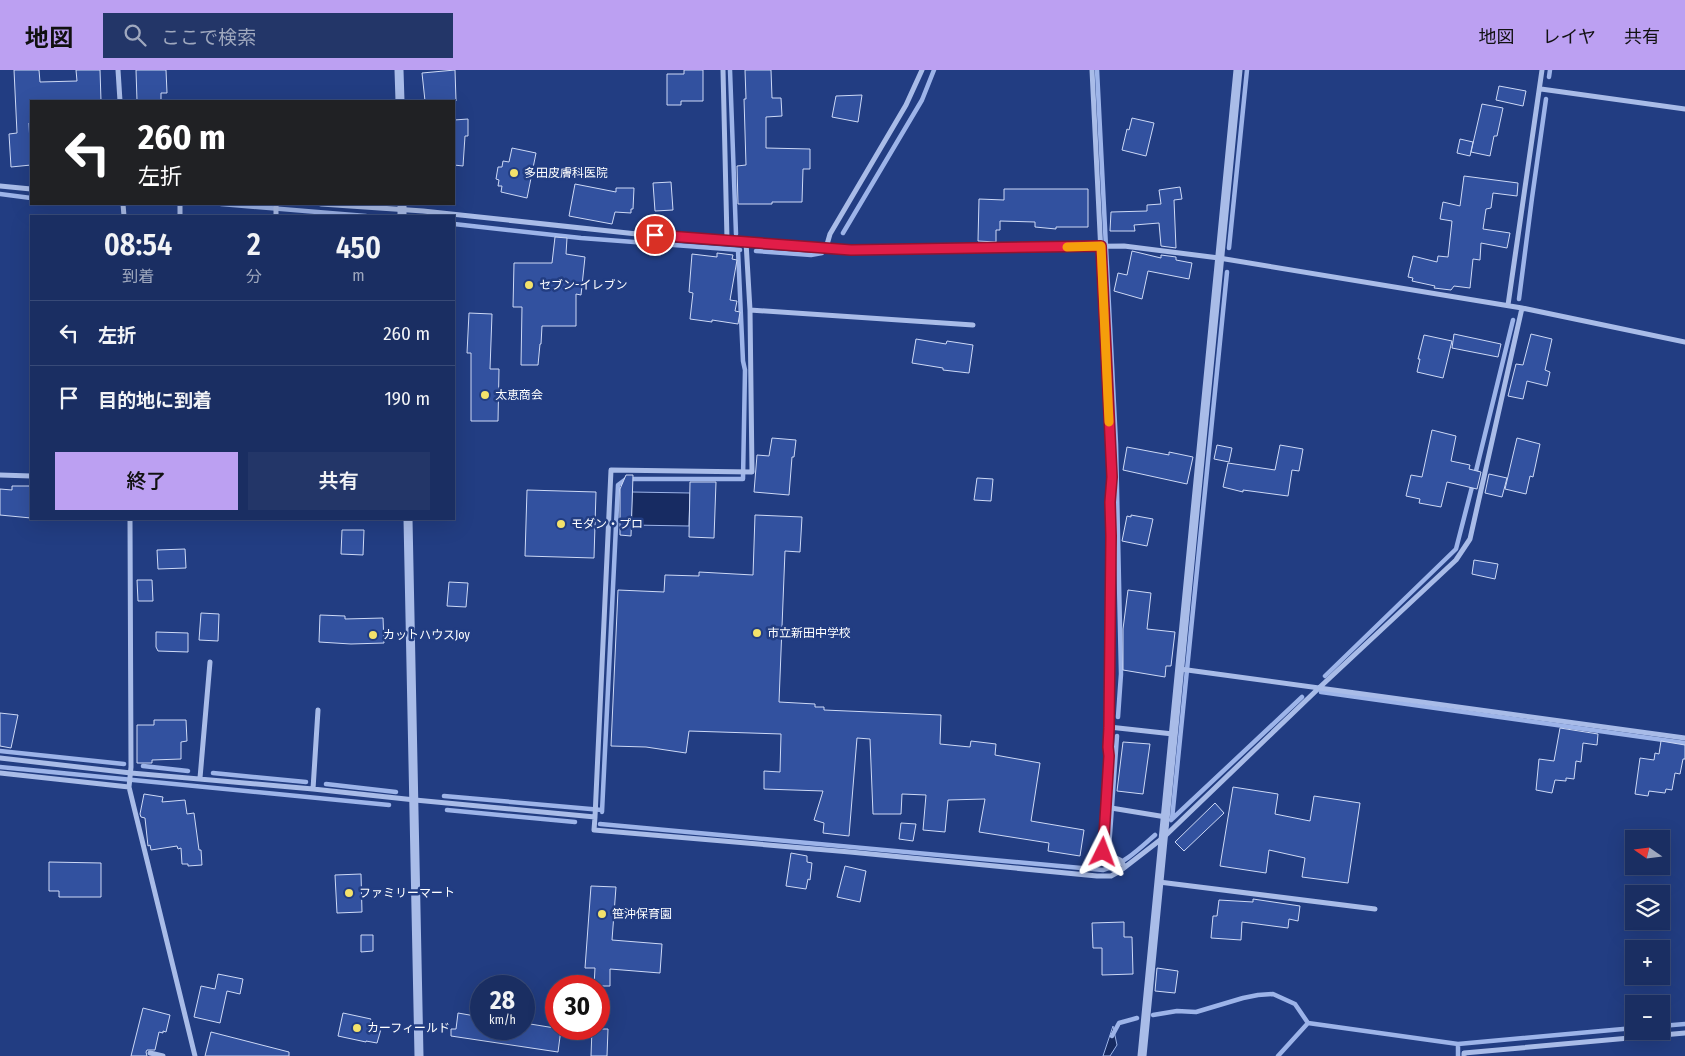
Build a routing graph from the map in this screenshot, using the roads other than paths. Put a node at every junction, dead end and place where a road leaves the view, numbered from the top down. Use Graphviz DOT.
graph roads {
  1 [pos="118,70"];
  2 [pos="399,70"];
  3 [pos="723,70"];
  4 [pos="922,70"];
  5 [pos="1092,70"];
  6 [pos="1238,70"];
  7 [pos="1542,70"];
  8 [pos="1541,89"];
  9 [pos="120,100"];
  10 [pos="400,100"];
  11 [pos="1685,110"];
  12 [pos="0,186"];
  13 [pos="30,189"];
  14 [pos="334,205"];
  15 [pos="402,210"];
  16 [pos="451,215"];
  17 [pos="455,215"];
  18 [pos="727,239"];
  19 [pos="746,242"];
  20 [pos="1102,246"];
  21 [pos="826,248"];
  22 [pos="1219,258"];
  23 [pos="1508,305"];
  24 [pos="1522,308"];
  25 [pos="750,310"];
  26 [pos="973,325"];
  27 [pos="1685,342"];
  28 [pos="0,475"];
  29 [pos="30,476"];
  30 [pos="130,520"];
  31 [pos="408,520"];
  32 [pos="210,662"];
  33 [pos="1185,670"];
  34 [pos="1320,687"];
  35 [pos="318,710"];
  36 [pos="1109,728"];
  37 [pos="1173,734"];
  38 [pos="1685,738"];
  39 [pos="0,758"];
  40 [pos="0,773"];
  41 [pos="200,778"];
  42 [pos="130,780"];
  43 [pos="313,789"];
  44 [pos="415,800"];
  45 [pos="1110,808"];
  46 [pos="595,812"];
  47 [pos="1166,816"];
  48 [pos="1164,836"];
  49 [pos="1122,863"];
  50 [pos="1159,882"];
  51 [pos="1375,909"];
  52 [pos="1685,1033"];
  53 [pos="150,1053"];
  54 [pos="163,1056"];
  55 [pos="195,1056"];
  56 [pos="419,1056"];
  57 [pos="1142,1056"];
  58 [pos="1464,1056"];
  1 -- 9 [label="street"];
  2 -- 10 [label="street"];
  3 -- 18 [label="street"];
  4 -- 21 [label="street"];
  5 -- 20 [label="street"];
  6 -- 22 [label="street"];
  7 -- 8 [label="street"];
  8 -- 11 [label="street"];
  8 -- 23 [label="street"];
  12 -- 13 [label="street"];
  14 -- 15 [label="street"];
  15 -- 16 [label="street"];
  17 -- 18 [label="street"];
  18 -- 19 [label="street"];
  19 -- 21 [label="street"];
  19 -- 25 [label="street"];
  20 -- 21 [label="street"];
  20 -- 22 [label="street"];
  20 -- 36 [label="street"];
  22 -- 23 [label="street"];
  22 -- 33 [label="street"];
  23 -- 24 [label="street"];
  24 -- 27 [label="street"];
  24 -- 34 [label="street"];
  25 -- 26 [label="street"];
  25 -- 46 [label="street"];
  28 -- 29 [label="street"];
  30 -- 42 [label="street"];
  31 -- 44 [label="street"];
  32 -- 41 [label="street"];
  33 -- 34 [label="street"];
  33 -- 37 [label="street"];
  34 -- 38 [label="street"];
  34 -- 48 [label="street"];
  35 -- 43 [label="street"];
  36 -- 37 [label="street"];
  36 -- 45 [label="street"];
  37 -- 47 [label="street"];
  39 -- 42 [label="street"];
  40 -- 42 [label="street"];
  41 -- 42 [label="street"];
  41 -- 43 [label="street"];
  42 -- 55 [label="street"];
  43 -- 44 [label="street"];
  44 -- 46 [label="street"];
  44 -- 56 [label="street"];
  45 -- 47 [label="street"];
  45 -- 49 [label="street"];
  46 -- 49 [label="street"];
  47 -- 48 [label="street"];
  48 -- 49 [label="street"];
  48 -- 50 [label="street"];
  50 -- 51 [label="street"];
  50 -- 57 [label="street"];
  52 -- 58 [label="street"];
  53 -- 54 [label="street"];
}
